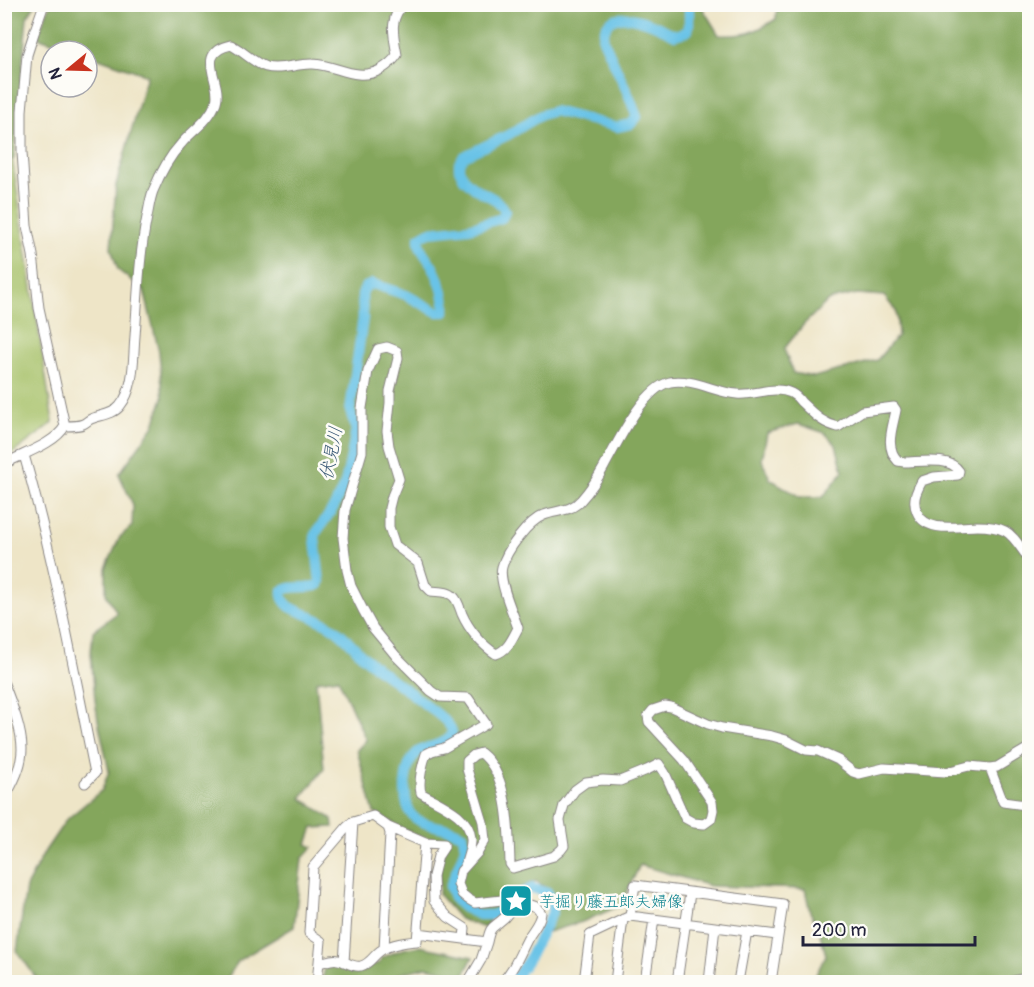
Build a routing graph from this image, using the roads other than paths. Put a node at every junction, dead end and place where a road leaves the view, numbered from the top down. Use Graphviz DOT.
graph roads {
  1 [pos="44,4"];
  2 [pos="404,4"];
  3 [pos="65,426"];
  4 [pos="24,455"];
  5 [pos="4,464"];
  6 [pos="1029,560"];
  7 [pos="4,684"];
  8 [pos="1029,747"];
  9 [pos="990,768"];
  10 [pos="85,783"];
  11 [pos="4,798"];
  12 [pos="1029,803"];
  13 [pos="353,822"];
  14 [pos="388,826"];
  15 [pos="425,843"];
  16 [pos="465,866"];
  17 [pos="690,893"];
  18 [pos="509,903"];
  19 [pos="627,917"];
  20 [pos="654,919"];
  21 [pos="685,923"];
  22 [pos="715,927"];
  23 [pos="747,931"];
  24 [pos="418,933"];
  25 [pos="777,935"];
  26 [pos="464,939"];
  27 [pos="487,942"];
  28 [pos="384,949"];
  29 [pos="344,962"];
  30 [pos="320,963"];
  31 [pos="1029,980"];
  32 [pos="318,982"];
  33 [pos="468,982"];
  34 [pos="502,982"];
  35 [pos="584,982"];
  36 [pos="615,982"];
  37 [pos="645,982"];
  38 [pos="677,982"];
  39 [pos="709,982"];
  40 [pos="738,982"];
  41 [pos="771,982"];
  42 [pos="1009,982"];
  1 -- 3 [label="street"];
  2 -- 3 [label="street"];
  3 -- 4 [label="street"];
  4 -- 5 [label="street"];
  4 -- 10 [label="street"];
  6 -- 16 [label="street"];
  7 -- 11 [label="street"];
  8 -- 9 [label="street"];
  9 -- 12 [label="street"];
  9 -- 16 [label="street"];
  13 -- 14 [label="street"];
  13 -- 29 [label="street"];
  13 -- 30 [label="street"];
  14 -- 15 [label="street"];
  14 -- 28 [label="street"];
  15 -- 24 [label="street"];
  15 -- 26 [label="street"];
  16 -- 18 [label="street"];
  17 -- 19 [label="street"];
  17 -- 21 [label="street"];
  17 -- 25 [label="street"];
  18 -- 27 [label="street"];
  18 -- 34 [label="street"];
  19 -- 20 [label="street"];
  19 -- 35 [label="street"];
  19 -- 36 [label="street"];
  20 -- 21 [label="street"];
  20 -- 37 [label="street"];
  21 -- 22 [label="street"];
  21 -- 38 [label="street"];
  22 -- 23 [label="street"];
  22 -- 39 [label="street"];
  23 -- 25 [label="street"];
  23 -- 40 [label="street"];
  24 -- 26 [label="street"];
  24 -- 28 [label="street"];
  25 -- 41 [label="street"];
  26 -- 27 [label="street"];
  27 -- 33 [label="street"];
  28 -- 29 [label="street"];
  29 -- 30 [label="street"];
  30 -- 32 [label="street"];
  31 -- 42 [label="street"];
}
